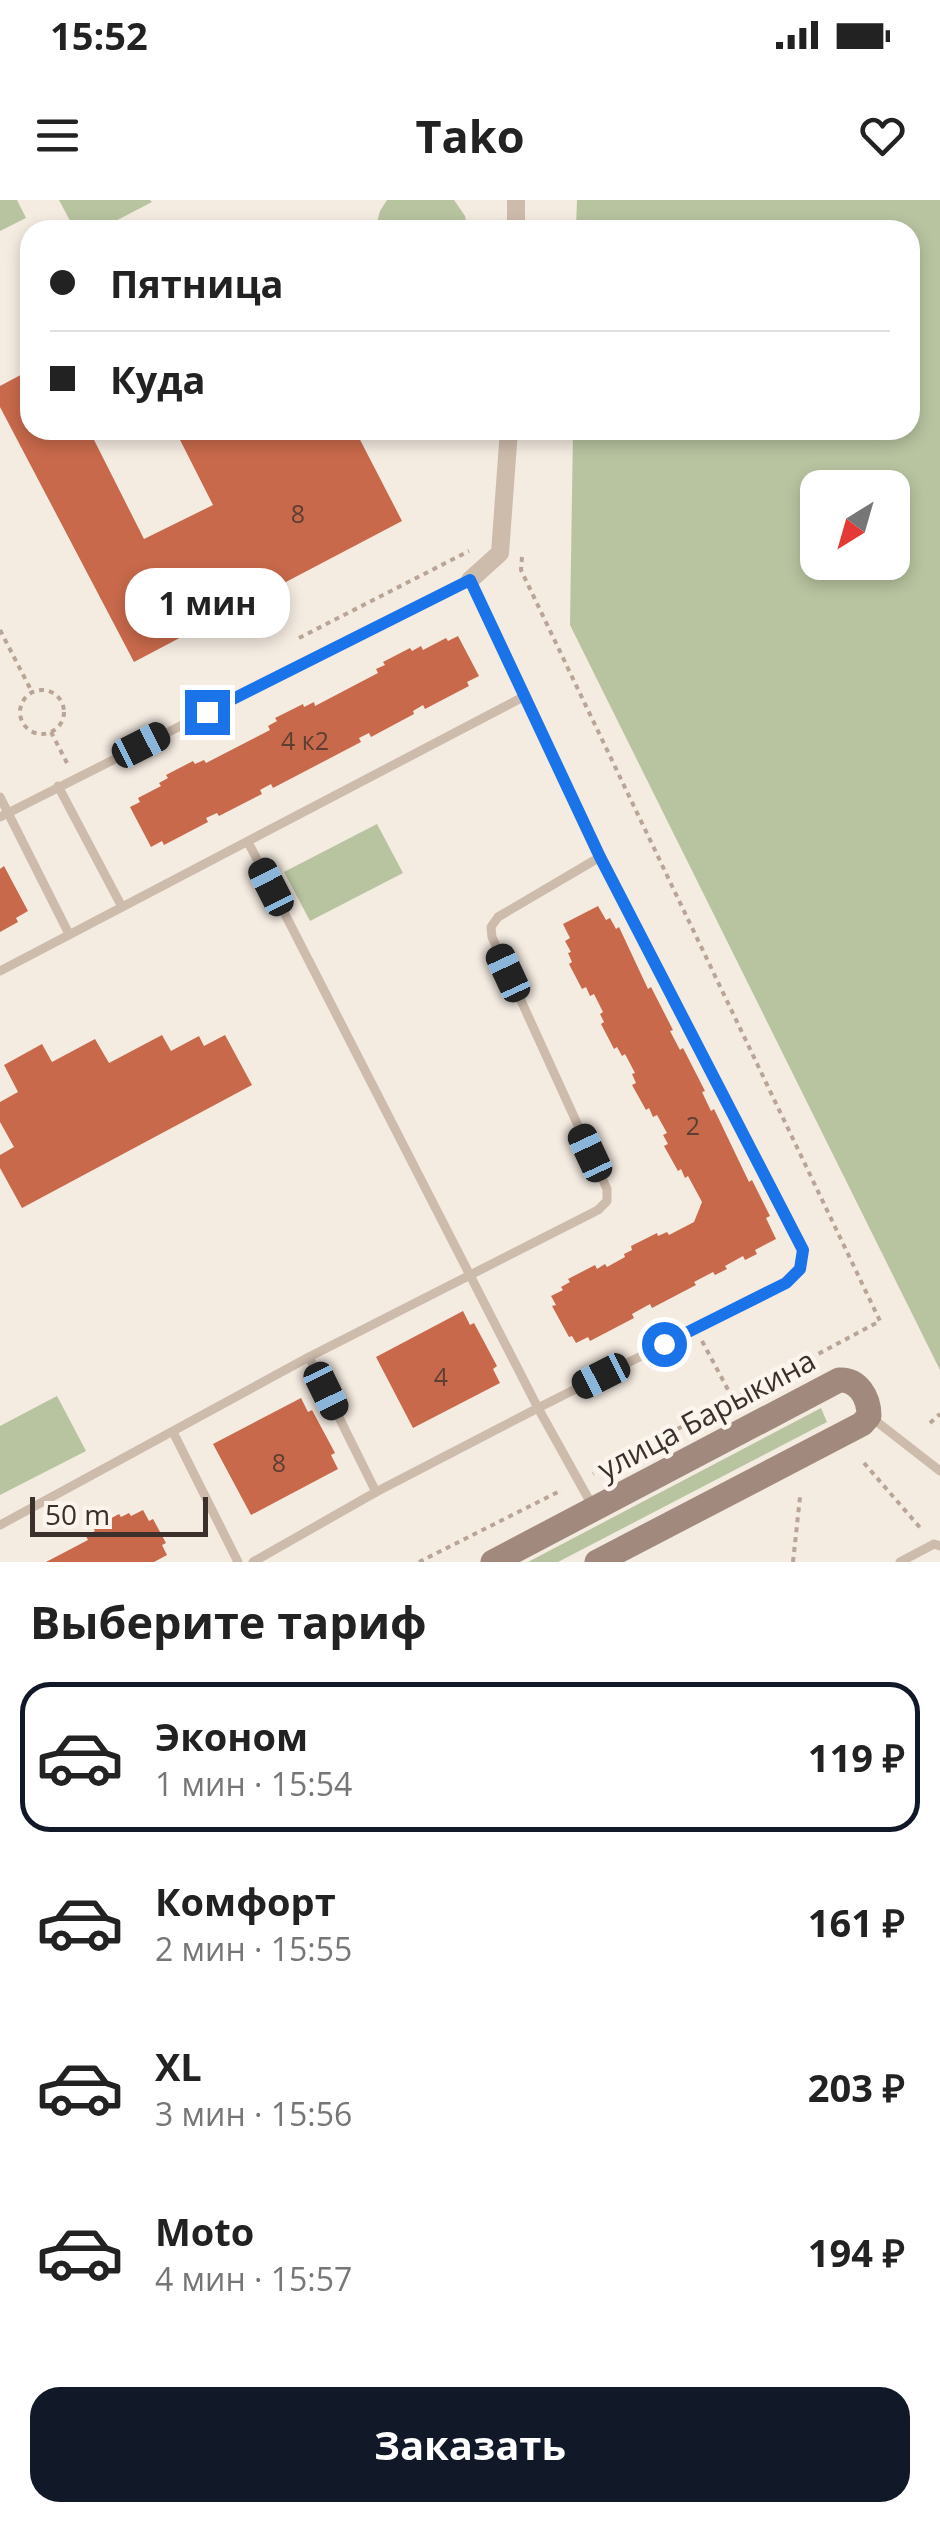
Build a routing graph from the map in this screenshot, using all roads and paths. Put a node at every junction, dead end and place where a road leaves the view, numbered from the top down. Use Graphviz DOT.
graph roads {
  1 [pos="508,440"];
  2 [pos="468,552"];
  3 [pos="522,570"];
  4 [pos="470,580"];
  5 [pos="0,630"];
  6 [pos="299,638"];
  7 [pos="32,692"];
  8 [pos="524,696"];
  9 [pos="51,732"];
  10 [pos="75,778"];
  11 [pos="58,786"];
  12 [pos="0,797"];
  13 [pos="4,815"];
  14 [pos="248,842"];
  15 [pos="600,857"];
  16 [pos="122,906"];
  17 [pos="69,934"];
  18 [pos="0,971"];
  19 [pos="470,1276"];
  20 [pos="696,1329"];
  21 [pos="309,1357"];
  22 [pos="734,1399"];
  23 [pos="538,1408"];
  24 [pos="940,1414"];
  25 [pos="870,1416"];
  26 [pos="930,1422"];
  27 [pos="173,1432"];
  28 [pos="864,1463"];
  29 [pos="940,1471"];
  30 [pos="580,1481"];
  31 [pos="376,1492"];
  32 [pos="800,1497"];
  33 [pos="594,1508"];
  34 [pos="0,1526"];
  35 [pos="937,1545"];
  36 [pos="238,1562"];
  37 [pos="254,1562"];
  38 [pos="420,1562"];
  39 [pos="492,1562"];
  40 [pos="597,1562"];
  41 [pos="793,1562"];
  42 [pos="900,1562"];
  1 -- 4 [label="street"];
  2 -- 6 [label="path"];
  3 -- 22 [label="path"];
  4 -- 8 [label="lane"];
  4 -- 10 [label="lane"];
  5 -- 7 [label="path"];
  7 -- 9 [label="path"];
  7 -- 9 [label="path"];
  8 -- 14 [label="lane"];
  8 -- 15 [label="lane"];
  9 -- 10 [label="path"];
  10 -- 11 [label="lane"];
  11 -- 13 [label="lane"];
  11 -- 16 [label="lane"];
  12 -- 13 [label="lane"];
  13 -- 17 [label="lane"];
  14 -- 16 [label="lane"];
  14 -- 19 [label="lane"];
  15 -- 19 [label="lane"];
  15 -- 20 [label="lane"];
  16 -- 17 [label="lane"];
  17 -- 18 [label="lane"];
  19 -- 21 [label="lane"];
  19 -- 23 [label="lane"];
  20 -- 22 [label="path"];
  20 -- 23 [label="lane"];
  21 -- 27 [label="lane"];
  21 -- 31 [label="lane"];
  22 -- 30 [label="path"];
  23 -- 30 [label="lane"];
  23 -- 31 [label="lane"];
  24 -- 26 [label="path"];
  25 -- 29 [label="lane"];
  25 -- 33 [label="street, улица Барыкина"];
  25 -- 40 [label="street"];
  27 -- 34 [label="lane"];
  27 -- 36 [label="lane"];
  28 -- 35 [label="path"];
  30 -- 33 [label="lane"];
  30 -- 38 [label="path"];
  31 -- 37 [label="lane"];
  32 -- 41 [label="path"];
  33 -- 39 [label="street, улица Барыкина"];
  35 -- 42 [label="lane"];
}
